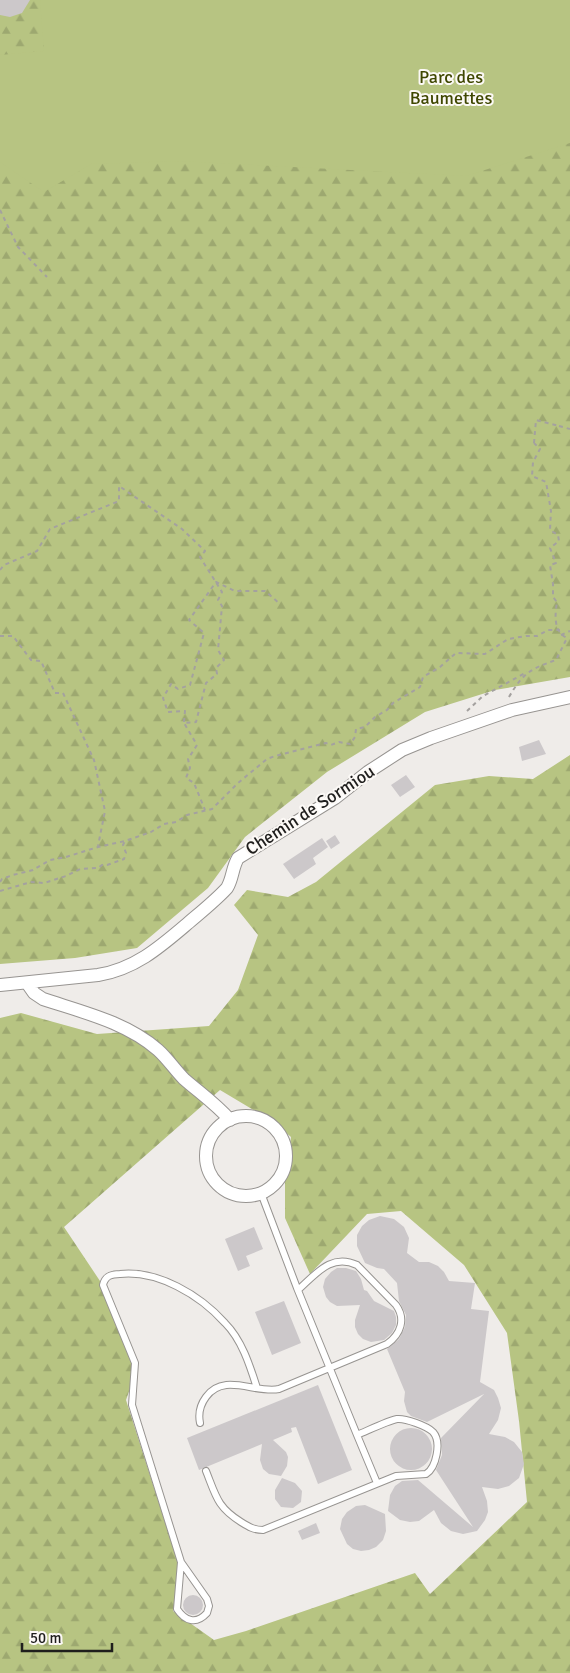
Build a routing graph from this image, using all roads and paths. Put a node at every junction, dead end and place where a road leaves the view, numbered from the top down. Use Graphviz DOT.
graph roads {
  1 [pos="0,210"];
  2 [pos="47,277"];
  3 [pos="570,429"];
  4 [pos="0,570"];
  5 [pos="216,582"];
  6 [pos="279,603"];
  7 [pos="560,630"];
  8 [pos="570,631"];
  9 [pos="561,635"];
  10 [pos="0,636"];
  11 [pos="532,670"];
  12 [pos="509,697"];
  13 [pos="570,697"];
  14 [pos="463,716"];
  15 [pos="184,722"];
  16 [pos="205,810"];
  17 [pos="125,840"];
  18 [pos="98,847"];
  19 [pos="0,882"];
  20 [pos="0,891"];
  21 [pos="27,983"];
  22 [pos="0,985"];
  23 [pos="230,1120"];
  24 [pos="261,1193"];
  25 [pos="298,1290"];
  26 [pos="330,1368"];
  27 [pos="257,1388"];
  28 [pos="200,1423"];
  29 [pos="357,1436"];
  30 [pos="206,1471"];
  31 [pos="377,1484"];
  32 [pos="181,1562"];
  1 -- 2 [label="path"];
  3 -- 7 [label="path"];
  4 -- 5 [label="path"];
  5 -- 6 [label="path"];
  5 -- 15 [label="path"];
  5 -- 16 [label="path"];
  7 -- 9 [label="path"];
  7 -- 16 [label="path"];
  8 -- 9 [label="path"];
  9 -- 12 [label="path"];
  10 -- 18 [label="path"];
  11 -- 14 [label="path"];
  13 -- 21 [label="street, Chemin de Sormiou"];
  16 -- 17 [label="path"];
  17 -- 18 [label="path"];
  17 -- 20 [label="path"];
  18 -- 19 [label="path"];
  21 -- 22 [label="street, Chemin de Sormiou"];
  21 -- 23 [label="street"];
  23 -- 24 [label="street"];
  23 -- 24 [label="street"];
  24 -- 25 [label="lane"];
  25 -- 26 [label="lane"];
  25 -- 26 [label="lane"];
  26 -- 27 [label="lane"];
  26 -- 29 [label="lane"];
  27 -- 28 [label="lane"];
  27 -- 32 [label="lane"];
  29 -- 31 [label="lane"];
  29 -- 31 [label="lane"];
  30 -- 31 [label="lane"];
  32 -- 32 [label="lane"];
}
